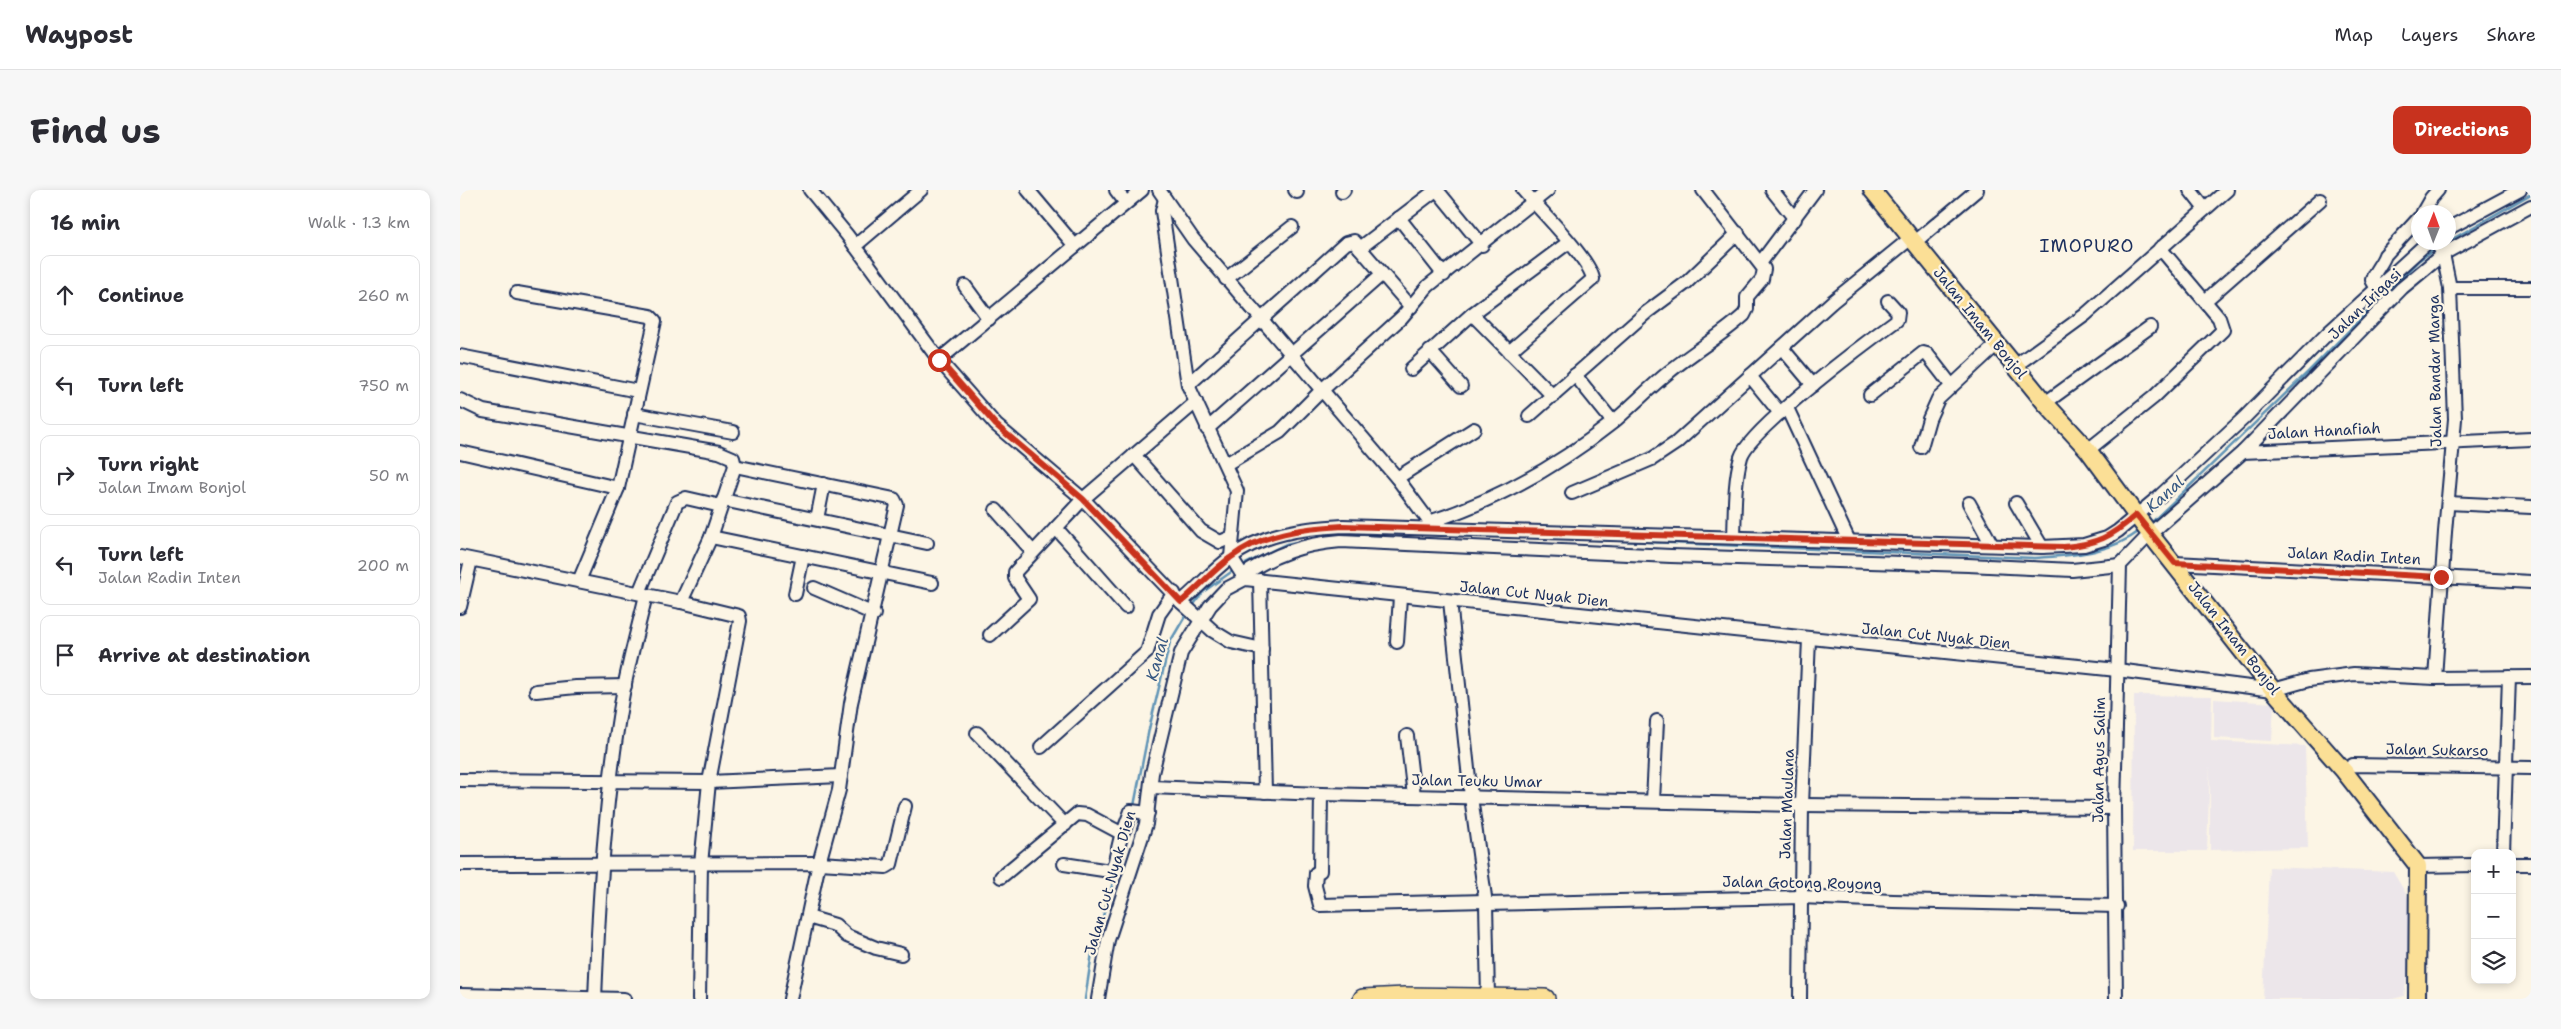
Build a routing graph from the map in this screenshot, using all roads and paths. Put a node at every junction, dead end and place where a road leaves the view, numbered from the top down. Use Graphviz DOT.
graph roads {
  1 [pos="810,190"];
  2 [pos="921,190"];
  3 [pos="1028,190"];
  4 [pos="1116,190"];
  5 [pos="1142,190"];
  6 [pos="1437,190"];
  7 [pos="1523,190"];
  8 [pos="1548,190"];
  9 [pos="1703,190"];
  10 [pos="1772,190"];
  11 [pos="1815,190"];
  12 [pos="1872,190"];
  13 [pos="1977,190"];
  14 [pos="2190,190"];
  15 [pos="2227,190"];
  16 [pos="2438,190"];
  17 [pos="2520,190"];
  18 [pos="1162,194"];
  19 [pos="2320,200"];
  20 [pos="1533,202"];
  21 [pos="1126,203"];
  22 [pos="2427,205"];
  23 [pos="2531,206"];
  24 [pos="2205,209"];
  25 [pos="1399,218"];
  26 [pos="1795,219"];
  27 [pos="2456,224"];
  28 [pos="2411,226"];
  29 [pos="1292,227"];
  30 [pos="1738,233"];
  31 [pos="1913,240"];
  32 [pos="2456,241"];
  33 [pos="1569,242"];
  34 [pos="1482,245"];
  35 [pos="855,246"];
  36 [pos="1076,246"];
  37 [pos="1360,248"];
  38 [pos="2160,248"];
  39 [pos="2419,250"];
  40 [pos="2439,250"];
  41 [pos="2440,250"];
  42 [pos="1761,262"];
  43 [pos="1381,275"];
  44 [pos="1444,275"];
  45 [pos="1226,279"];
  46 [pos="965,286"];
  47 [pos="2376,287"];
  48 [pos="2450,288"];
  49 [pos="2531,288"];
  50 [pos="517,292"];
  51 [pos="1888,301"];
  52 [pos="2204,301"];
  53 [pos="1411,307"];
  54 [pos="1472,314"];
  55 [pos="1262,318"];
  56 [pos="989,319"];
  57 [pos="2150,327"];
  58 [pos="1997,344"];
  59 [pos="1782,348"];
  60 [pos="1430,351"];
  61 [pos="1509,352"];
  62 [pos="1291,355"];
  63 [pos="460,356"];
  64 [pos="939,360"];
  65 [pos="2015,366"];
  66 [pos="1411,369"];
  67 [pos="1575,376"];
  68 [pos="1750,376"];
  69 [pos="1188,384"];
  70 [pos="1813,385"];
  71 [pos="1951,385"];
  72 [pos="1461,386"];
  73 [pos="1322,390"];
  74 [pos="638,391"];
  75 [pos="1870,395"];
  76 [pos="1553,396"];
  77 [pos="460,400"];
  78 [pos="1196,402"];
  79 [pos="2045,403"];
  80 [pos="1783,410"];
  81 [pos="634,414"];
  82 [pos="1529,416"];
  83 [pos="1613,422"];
  84 [pos="1207,429"];
  85 [pos="1474,429"];
  86 [pos="733,432"];
  87 [pos="629,437"];
  88 [pos="2531,439"];
  89 [pos="2455,441"];
  90 [pos="1921,447"];
  91 [pos="2088,450"];
  92 [pos="460,452"];
  93 [pos="2243,452"];
  94 [pos="1134,455"];
  95 [pos="1226,464"];
  96 [pos="735,466"];
  97 [pos="1397,478"];
  98 [pos="824,484"];
  99 [pos="618,488"];
  100 [pos="1572,493"];
  101 [pos="1083,499"];
  102 [pos="722,503"];
  103 [pos="1969,503"];
  104 [pos="2016,503"];
  105 [pos="2448,503"];
  106 [pos="2531,507"];
  107 [pos="996,510"];
  108 [pos="2137,517"];
  109 [pos="817,519"];
  110 [pos="1432,525"];
  111 [pos="1056,528"];
  112 [pos="2150,534"];
  113 [pos="890,536"];
  114 [pos="711,537"];
  115 [pos="1734,537"];
  116 [pos="1232,538"];
  117 [pos="1849,541"];
  118 [pos="927,543"];
  119 [pos="1992,545"];
  120 [pos="2042,547"];
  121 [pos="1034,552"];
  122 [pos="802,556"];
  123 [pos="466,558"];
  124 [pos="1231,558"];
  125 [pos="2175,563"];
  126 [pos="2120,565"];
  127 [pos="882,573"];
  128 [pos="1242,576"];
  129 [pos="2441,577"];
  130 [pos="1260,580"];
  131 [pos="579,581"];
  132 [pos="2531,582"];
  133 [pos="932,583"];
  134 [pos="814,588"];
  135 [pos="642,594"];
  136 [pos="795,594"];
  137 [pos="1400,597"];
  138 [pos="1450,601"];
  139 [pos="681,602"];
  140 [pos="460,607"];
  141 [pos="1126,607"];
  142 [pos="1188,607"];
  143 [pos="874,614"];
  144 [pos="990,635"];
  145 [pos="1809,639"];
  146 [pos="1398,642"];
  147 [pos="1262,649"];
  148 [pos="2117,670"];
  149 [pos="2509,676"];
  150 [pos="2531,677"];
  151 [pos="2435,678"];
  152 [pos="625,686"];
  153 [pos="2273,690"];
  154 [pos="536,691"];
  155 [pos="1657,721"];
  156 [pos="977,733"];
  157 [pos="1407,736"];
  158 [pos="1041,747"];
  159 [pos="2506,767"];
  160 [pos="2531,768"];
  161 [pos="2344,772"];
  162 [pos="842,776"];
  163 [pos="460,780"];
  164 [pos="611,782"];
  165 [pos="709,782"];
  166 [pos="1151,787"];
  167 [pos="1265,792"];
  168 [pos="1321,794"];
  169 [pos="1414,796"];
  170 [pos="1471,797"];
  171 [pos="1653,800"];
  172 [pos="1802,805"];
  173 [pos="905,806"];
  174 [pos="2114,808"];
  175 [pos="1147,813"];
  176 [pos="1065,825"];
  177 [pos="1122,832"];
  178 [pos="2503,849"];
  179 [pos="819,863"];
  180 [pos="460,864"];
  181 [pos="601,864"];
  182 [pos="701,864"];
  183 [pos="1064,864"];
  184 [pos="2516,864"];
  185 [pos="2531,864"];
  186 [pos="2471,865"];
  187 [pos="2418,866"];
  188 [pos="1001,876"];
  189 [pos="1801,896"];
  190 [pos="1486,903"];
  191 [pos="2117,906"];
  192 [pos="808,917"];
  193 [pos="901,954"];
  194 [pos="460,995"];
  195 [pos="1488,998"];
  196 [pos="595,999"];
  197 [pos="624,999"];
  198 [pos="699,999"];
  199 [pos="790,999"];
  200 [pos="1098,999"];
  201 [pos="1363,999"];
  202 [pos="1545,999"];
  203 [pos="1800,999"];
  204 [pos="2116,999"];
  205 [pos="2417,999"];
  1 -- 35 [label="street"];
  2 -- 35 [label="street"];
  3 -- 36 [label="street"];
  4 -- 21 [label="street"];
  5 -- 21 [label="street"];
  6 -- 25 [label="street"];
  6 -- 34 [label="street"];
  7 -- 20 [label="street"];
  8 -- 20 [label="street"];
  9 -- 30 [label="street"];
  10 -- 26 [label="street"];
  11 -- 26 [label="street"];
  12 -- 31 [label="main road, Jalan Imam Bonjol"];
  13 -- 31 [label="street"];
  14 -- 24 [label="street"];
  15 -- 24 [label="street"];
  16 -- 22 [label="street"];
  17 -- 27 [label="street"];
  18 -- 45 [label="street"];
  18 -- 69 [label="street"];
  19 -- 52 [label="street"];
  20 -- 33 [label="street"];
  20 -- 34 [label="street"];
  21 -- 36 [label="street"];
  23 -- 32 [label="street, Jalan Irigasi"];
  24 -- 38 [label="street"];
  25 -- 37 [label="street"];
  25 -- 44 [label="street"];
  26 -- 42 [label="street"];
  28 -- 47 [label="street"];
  29 -- 45 [label="street"];
  30 -- 42 [label="street"];
  30 -- 67 [label="street"];
  31 -- 58 [label="main road, Jalan Imam Bonjol"];
  31 -- 59 [label="street"];
  33 -- 54 [label="street"];
  33 -- 61 [label="street"];
  34 -- 44 [label="street"];
  35 -- 64 [label="street"];
  36 -- 56 [label="street"];
  37 -- 43 [label="street"];
  37 -- 55 [label="street"];
  38 -- 52 [label="street"];
  38 -- 65 [label="street"];
  39 -- 47 [label="street"];
  40 -- 93 [label="street, Jalan Irigasi"];
  41 -- 48 [label="street, Jalan Bandar Marga"];
  42 -- 83 [label="street"];
  43 -- 53 [label="street"];
  43 -- 62 [label="street"];
  44 -- 53 [label="street"];
  45 -- 55 [label="street"];
  46 -- 56 [label="street"];
  47 -- 108 [label="street"];
  48 -- 49 [label="street"];
  48 -- 89 [label="street, Jalan Bandar Marga"];
  50 -- 74 [label="street"];
  51 -- 70 [label="street"];
  52 -- 91 [label="street"];
  53 -- 73 [label="street"];
  54 -- 60 [label="street"];
  54 -- 61 [label="street"];
  55 -- 62 [label="street"];
  55 -- 69 [label="street"];
  56 -- 64 [label="street"];
  57 -- 79 [label="street"];
  58 -- 65 [label="main road, Jalan Imam Bonjol"];
  58 -- 71 [label="street"];
  59 -- 68 [label="street"];
  59 -- 70 [label="street"];
  60 -- 66 [label="street"];
  60 -- 72 [label="street"];
  61 -- 76 [label="street"];
  62 -- 73 [label="street"];
  62 -- 84 [label="street"];
  63 -- 74 [label="street"];
  64 -- 101 [label="street"];
  65 -- 79 [label="main road, Jalan Imam Bonjol"];
  67 -- 76 [label="street"];
  67 -- 83 [label="street"];
  68 -- 80 [label="street"];
  68 -- 100 [label="street"];
  69 -- 78 [label="street"];
  70 -- 80 [label="street"];
  71 -- 75 [label="street"];
  71 -- 90 [label="street"];
  73 -- 95 [label="street"];
  73 -- 97 [label="street"];
  74 -- 81 [label="street"];
  76 -- 82 [label="street"];
  77 -- 87 [label="street"];
  78 -- 84 [label="street"];
  78 -- 94 [label="street"];
  79 -- 91 [label="main road, Jalan Imam Bonjol"];
  80 -- 115 [label="street"];
  80 -- 117 [label="street"];
  81 -- 86 [label="street"];
  81 -- 87 [label="street"];
  83 -- 110 [label="street"];
  84 -- 95 [label="street"];
  85 -- 97 [label="street"];
  87 -- 96 [label="street"];
  87 -- 99 [label="street"];
  88 -- 89 [label="street, Jalan Hanafiah"];
  89 -- 93 [label="street, Jalan Hanafiah"];
  89 -- 105 [label="street, Jalan Bandar Marga"];
  91 -- 108 [label="main road, Jalan Imam Bonjol"];
  92 -- 99 [label="street"];
  93 -- 112 [label="street"];
  94 -- 101 [label="street"];
  94 -- 116 [label="street"];
  95 -- 116 [label="street"];
  96 -- 98 [label="street"];
  96 -- 102 [label="street"];
  97 -- 110 [label="street"];
  98 -- 109 [label="street"];
  98 -- 113 [label="street"];
  99 -- 131 [label="street"];
  101 -- 111 [label="street"];
  101 -- 142 [label="street"];
  102 -- 109 [label="street"];
  102 -- 114 [label="street"];
  102 -- 135 [label="street"];
  103 -- 119 [label="street"];
  104 -- 120 [label="street"];
  105 -- 106 [label="street"];
  105 -- 129 [label="street, Jalan Bandar Marga"];
  107 -- 121 [label="street"];
  108 -- 112 [label="main road, Jalan Imam Bonjol"];
  108 -- 120 [label="street"];
  109 -- 113 [label="street"];
  110 -- 115 [label="street"];
  110 -- 124 [label="street"];
  111 -- 121 [label="street"];
  111 -- 141 [label="street"];
  112 -- 125 [label="main road, Jalan Imam Bonjol"];
  112 -- 126 [label="street"];
  113 -- 118 [label="street"];
  113 -- 127 [label="street"];
  114 -- 122 [label="street"];
  114 -- 139 [label="street"];
  115 -- 117 [label="street"];
  116 -- 124 [label="street"];
  117 -- 119 [label="street"];
  119 -- 120 [label="street"];
  121 -- 144 [label="street"];
  122 -- 127 [label="street"];
  122 -- 136 [label="street"];
  123 -- 131 [label="street"];
  123 -- 140 [label="street"];
  124 -- 128 [label="street"];
  124 -- 142 [label="street"];
  125 -- 129 [label="street, Jalan Radin Inten"];
  125 -- 153 [label="main road, Jalan Imam Bonjol"];
  126 -- 128 [label="street"];
  126 -- 148 [label="street, Jalan Agus Salim"];
  127 -- 133 [label="street"];
  127 -- 143 [label="street"];
  128 -- 130 [label="street, Jalan Cut Nyak Dien"];
  128 -- 142 [label="street, Jalan Cut Nyak Dien"];
  129 -- 132 [label="street, Jalan Radin Inten"];
  129 -- 151 [label="street, Jalan Bandar Marga"];
  130 -- 137 [label="street, Jalan Cut Nyak Dien"];
  130 -- 147 [label="street"];
  131 -- 135 [label="street"];
  134 -- 143 [label="street"];
  135 -- 139 [label="street"];
  135 -- 152 [label="street"];
  137 -- 138 [label="street, Jalan Cut Nyak Dien"];
  137 -- 146 [label="street"];
  138 -- 145 [label="street, Jalan Cut Nyak Dien"];
  138 -- 170 [label="street"];
  139 -- 165 [label="street"];
  142 -- 147 [label="street"];
  142 -- 158 [label="street"];
  142 -- 166 [label="street, Jalan Cut Nyak Dien"];
  143 -- 162 [label="street"];
  145 -- 148 [label="street, Jalan Cut Nyak Dien"];
  145 -- 172 [label="street, Jalan Maulana"];
  147 -- 167 [label="street"];
  148 -- 153 [label="street, Jalan Cut Nyak Dien"];
  148 -- 174 [label="street, Jalan Agus Salim"];
  149 -- 150 [label="street"];
  149 -- 151 [label="street"];
  149 -- 159 [label="street"];
  151 -- 153 [label="street"];
  152 -- 154 [label="street"];
  152 -- 164 [label="street"];
  153 -- 161 [label="main road, Jalan Imam Bonjol"];
  155 -- 171 [label="street"];
  156 -- 176 [label="street"];
  157 -- 169 [label="street"];
  159 -- 160 [label="street, Jalan Sukarso"];
  159 -- 161 [label="street, Jalan Sukarso"];
  159 -- 178 [label="street"];
  161 -- 187 [label="main road, Jalan Imam Bonjol"];
  162 -- 165 [label="street"];
  162 -- 179 [label="street"];
  163 -- 164 [label="street"];
  164 -- 165 [label="street"];
  164 -- 181 [label="street"];
  165 -- 182 [label="street"];
  166 -- 167 [label="street, Jalan Teuku Umar"];
  166 -- 175 [label="street, Jalan Cut Nyak Dien"];
  167 -- 168 [label="street, Jalan Teuku Umar"];
  168 -- 169 [label="street, Jalan Teuku Umar"];
  168 -- 190 [label="street, Jalan Gotong Royong"];
  169 -- 170 [label="street, Jalan Teuku Umar"];
  170 -- 171 [label="street, Jalan Teuku Umar"];
  170 -- 190 [label="street"];
  171 -- 172 [label="street, Jalan Teuku Umar"];
  172 -- 174 [label="street, Jalan Teuku Umar"];
  172 -- 189 [label="street, Jalan Maulana"];
  173 -- 179 [label="street"];
  174 -- 191 [label="street, Jalan Agus Salim"];
  175 -- 177 [label="street"];
  175 -- 200 [label="street, Jalan Cut Nyak Dien"];
  176 -- 177 [label="street"];
  176 -- 188 [label="street"];
  177 -- 183 [label="street"];
  179 -- 182 [label="street"];
  179 -- 192 [label="street"];
  180 -- 181 [label="street"];
  181 -- 182 [label="street"];
  181 -- 196 [label="street"];
  182 -- 198 [label="street"];
  184 -- 185 [label="street"];
  186 -- 187 [label="street"];
  187 -- 205 [label="main road"];
  189 -- 190 [label="street, Jalan Gotong Royong"];
  189 -- 191 [label="street, Jalan Gotong Royong"];
  189 -- 203 [label="street, Jalan Maulana"];
  190 -- 195 [label="street"];
  191 -- 204 [label="street, Jalan Agus Salim"];
  192 -- 193 [label="street"];
  192 -- 199 [label="street"];
  194 -- 196 [label="street"];
  195 -- 201 [label="highway"];
  195 -- 202 [label="highway"];
  196 -- 197 [label="street"];
}
